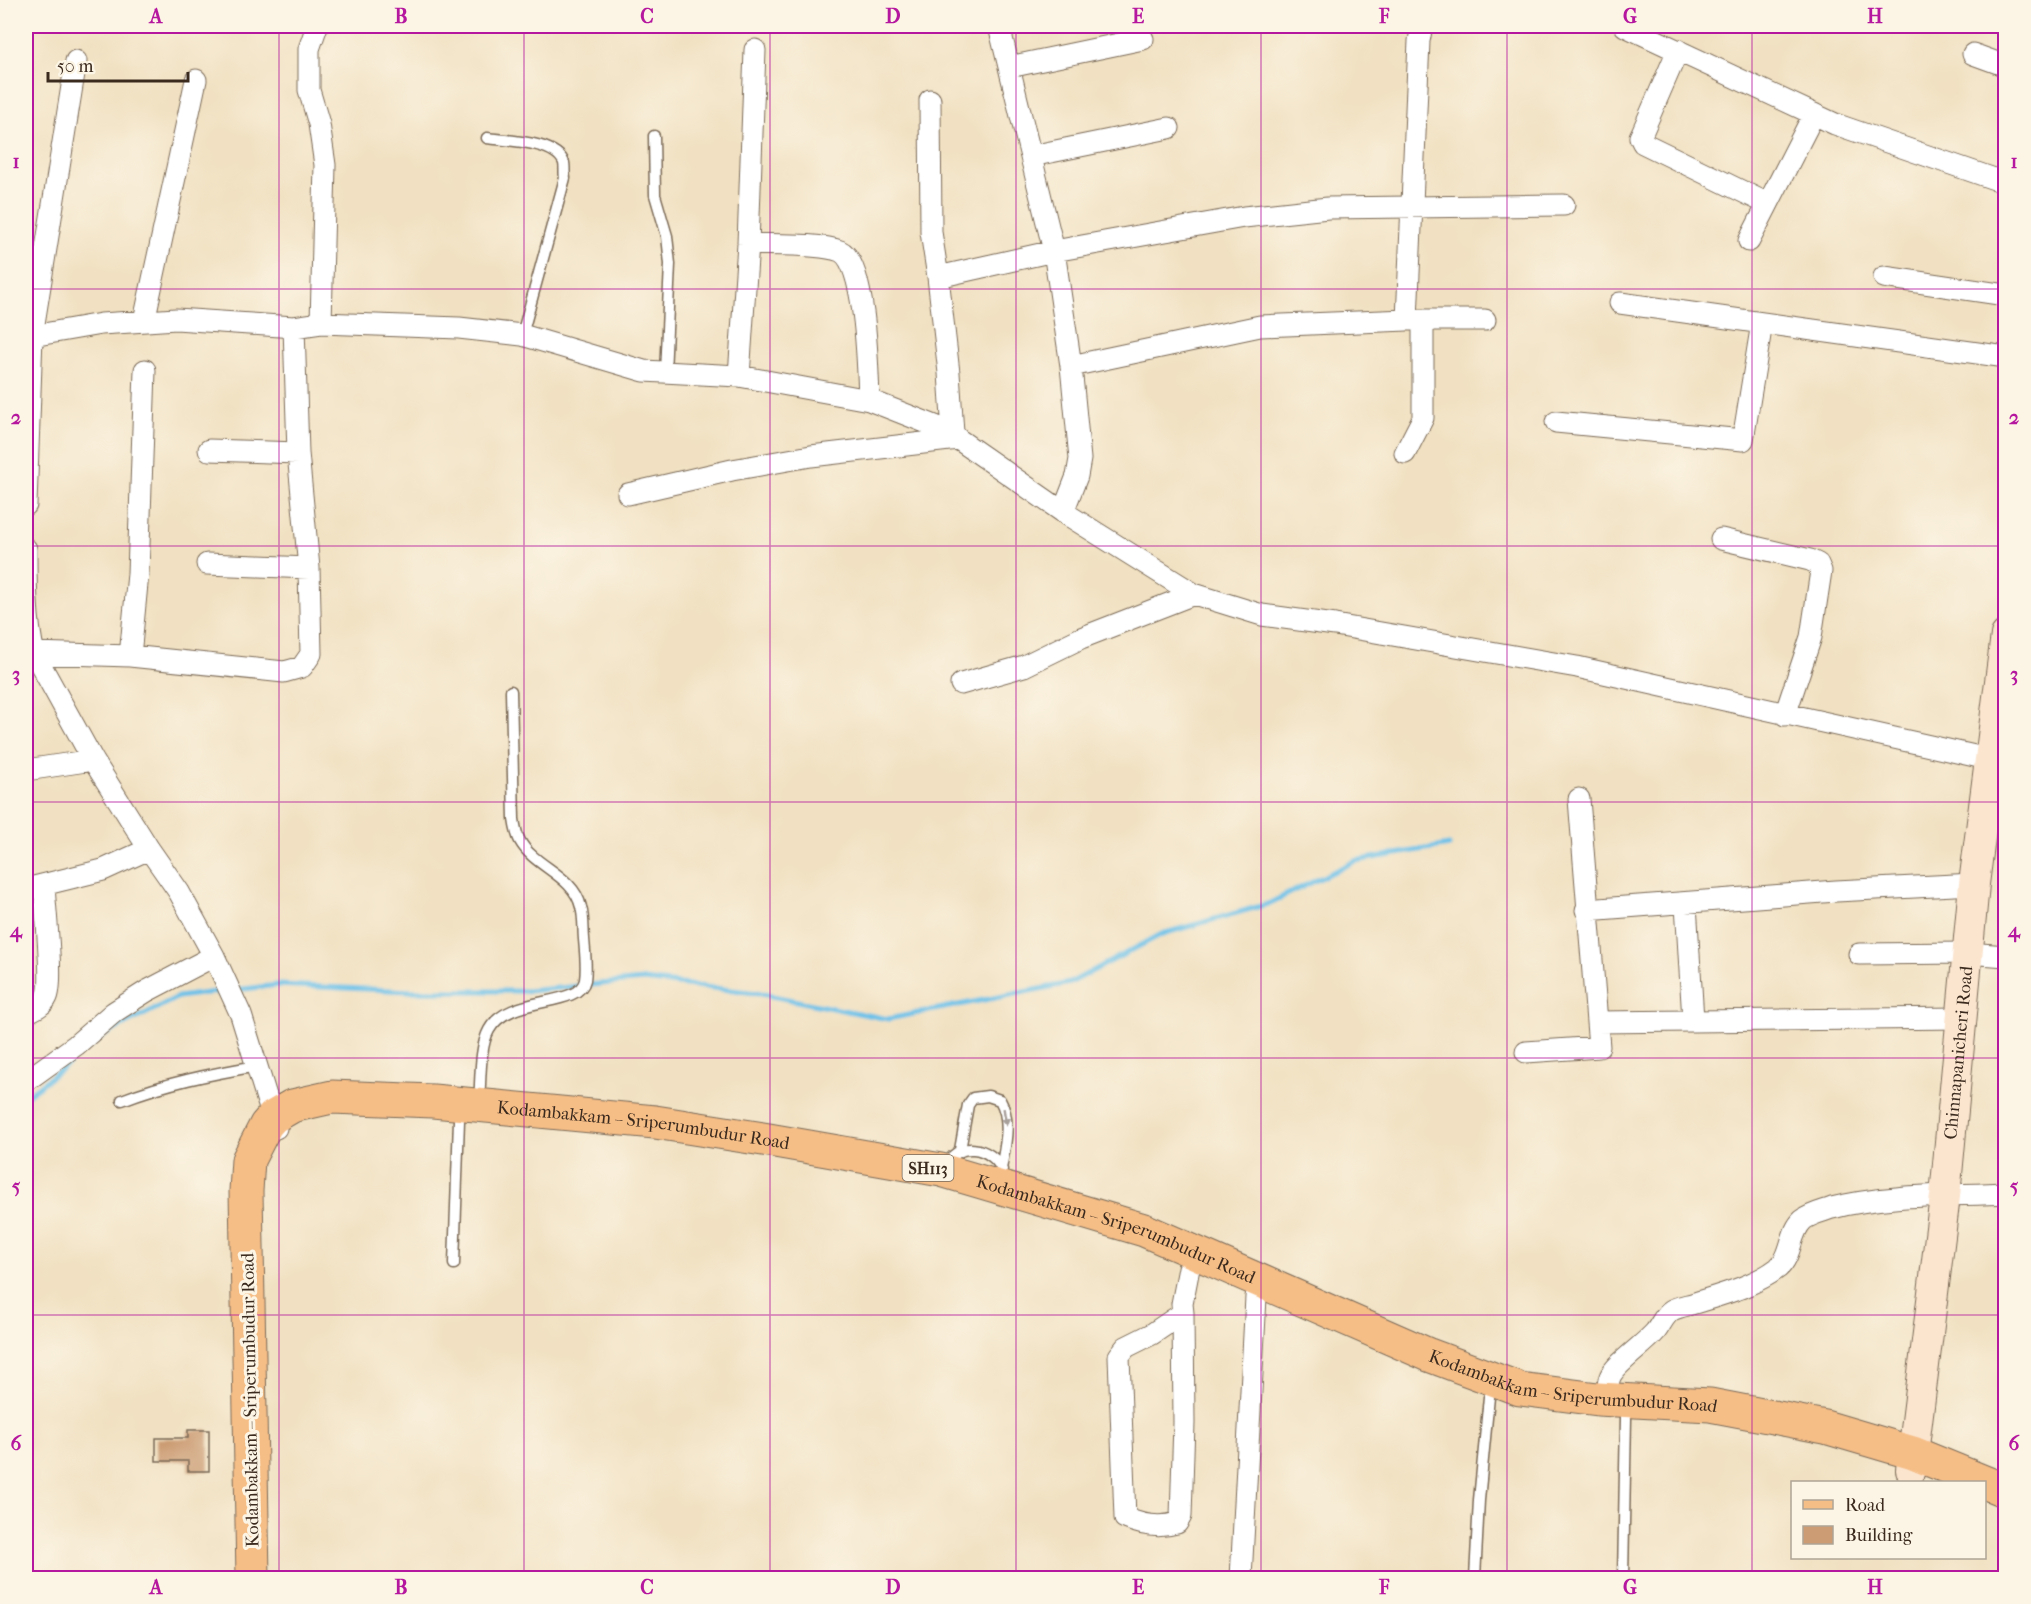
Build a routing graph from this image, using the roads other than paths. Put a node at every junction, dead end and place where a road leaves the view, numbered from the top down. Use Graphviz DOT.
graph roads {
  1 [pos="316,26"];
  2 [pos="999,26"];
  3 [pos="1422,26"];
  4 [pos="1625,26"];
  5 [pos="1143,39"];
  6 [pos="755,50"];
  7 [pos="1678,50"];
  8 [pos="1973,54"];
  9 [pos="76,61"];
  10 [pos="2006,66"];
  11 [pos="1009,67"];
  12 [pos="196,80"];
  13 [pos="930,100"];
  14 [pos="1814,114"];
  15 [pos="1169,128"];
  16 [pos="654,136"];
  17 [pos="487,138"];
  18 [pos="1031,156"];
  19 [pos="2006,183"];
  20 [pos="1768,204"];
  21 [pos="1564,205"];
  22 [pos="1412,208"];
  23 [pos="1749,242"];
  24 [pos="748,244"];
  25 [pos="1054,251"];
  26 [pos="938,277"];
  27 [pos="1884,277"];
  28 [pos="2006,295"];
  29 [pos="1620,303"];
  30 [pos="1415,320"];
  31 [pos="1485,320"];
  32 [pos="144,321"];
  33 [pos="321,324"];
  34 [pos="1762,324"];
  35 [pos="294,327"];
  36 [pos="522,335"];
  37 [pos="28,336"];
  38 [pos="2006,357"];
  39 [pos="1071,366"];
  40 [pos="145,370"];
  41 [pos="664,373"];
  42 [pos="739,376"];
  43 [pos="869,400"];
  44 [pos="1556,422"];
  45 [pos="955,436"];
  46 [pos="209,450"];
  47 [pos="298,453"];
  48 [pos="1405,453"];
  49 [pos="628,494"];
  50 [pos="26,505"];
  51 [pos="1063,512"];
  52 [pos="1721,539"];
  53 [pos="26,549"];
  54 [pos="207,564"];
  55 [pos="309,568"];
  56 [pos="1194,594"];
  57 [pos="2006,635"];
  58 [pos="30,653"];
  59 [pos="130,656"];
  60 [pos="961,684"];
  61 [pos="511,691"];
  62 [pos="1785,715"];
  63 [pos="93,760"];
  64 [pos="1997,762"];
  65 [pos="26,770"];
  66 [pos="1579,799"];
  67 [pos="149,849"];
  68 [pos="1974,884"];
  69 [pos="35,887"];
  70 [pos="1686,904"];
  71 [pos="1586,910"];
  72 [pos="1968,953"];
  73 [pos="1859,954"];
  74 [pos="214,956"];
  75 [pos="2006,956"];
  76 [pos="26,1013"];
  77 [pos="1962,1018"];
  78 [pos="1692,1020"];
  79 [pos="1597,1023"];
  80 [pos="1526,1052"];
  81 [pos="257,1065"];
  82 [pos="26,1081"];
  83 [pos="122,1100"];
  84 [pos="469,1113"];
  85 [pos="276,1127"];
  86 [pos="952,1161"];
  87 [pos="1000,1178"];
  88 [pos="2006,1193"];
  89 [pos="1945,1196"];
  90 [pos="454,1264"];
  91 [pos="1189,1268"];
  92 [pos="1256,1297"];
  93 [pos="1183,1313"];
  94 [pos="1489,1397"];
  95 [pos="1617,1408"];
  96 [pos="1912,1461"];
  97 [pos="1941,1481"];
  98 [pos="1975,1481"];
  99 [pos="1986,1485"];
  100 [pos="2006,1491"];
  101 [pos="1986,1501"];
  102 [pos="2006,1509"];
  103 [pos="254,1578"];
  104 [pos="270,1578"];
  105 [pos="1241,1578"];
  106 [pos="1475,1578"];
  107 [pos="1623,1578"];
  1 -- 33 [label="street"];
  2 -- 11 [label="street"];
  3 -- 22 [label="street"];
  4 -- 7 [label="street"];
  5 -- 11 [label="street"];
  6 -- 24 [label="street"];
  7 -- 14 [label="street"];
  7 -- 20 [label="street"];
  8 -- 10 [label="street"];
  9 -- 37 [label="street"];
  11 -- 18 [label="street"];
  12 -- 32 [label="street"];
  13 -- 26 [label="street"];
  14 -- 19 [label="street"];
  14 -- 20 [label="street"];
  15 -- 18 [label="street"];
  16 -- 41 [label="lane"];
  17 -- 36 [label="lane"];
  18 -- 25 [label="street"];
  20 -- 23 [label="street"];
  21 -- 22 [label="street"];
  22 -- 25 [label="street"];
  22 -- 30 [label="street"];
  24 -- 42 [label="street"];
  24 -- 43 [label="street"];
  25 -- 26 [label="street"];
  25 -- 39 [label="street"];
  26 -- 45 [label="street"];
  27 -- 28 [label="street"];
  29 -- 34 [label="street"];
  30 -- 31 [label="street"];
  30 -- 39 [label="street"];
  30 -- 48 [label="street"];
  32 -- 35 [label="street"];
  32 -- 37 [label="street"];
  33 -- 35 [label="street"];
  33 -- 36 [label="street"];
  34 -- 38 [label="street"];
  34 -- 44 [label="street"];
  35 -- 47 [label="street"];
  36 -- 41 [label="street"];
  37 -- 50 [label="street"];
  39 -- 51 [label="street"];
  40 -- 59 [label="street"];
  41 -- 42 [label="street"];
  42 -- 43 [label="street"];
  43 -- 45 [label="street"];
  45 -- 49 [label="street"];
  45 -- 51 [label="street"];
  46 -- 47 [label="street"];
  47 -- 55 [label="street"];
  51 -- 56 [label="street"];
  52 -- 62 [label="street"];
  53 -- 58 [label="street"];
  54 -- 55 [label="street"];
  55 -- 59 [label="street"];
  56 -- 60 [label="street"];
  56 -- 62 [label="street"];
  57 -- 64 [label="street, Chinnapanicheri Road"];
  58 -- 59 [label="street"];
  58 -- 63 [label="street"];
  61 -- 84 [label="lane"];
  62 -- 64 [label="street"];
  63 -- 65 [label="street"];
  63 -- 67 [label="street"];
  64 -- 68 [label="street, Chinnapanicheri Road"];
  66 -- 71 [label="street"];
  67 -- 69 [label="street"];
  67 -- 74 [label="street"];
  68 -- 70 [label="street"];
  68 -- 72 [label="street, Chinnapanicheri Road"];
  69 -- 76 [label="street"];
  70 -- 71 [label="street"];
  70 -- 78 [label="street"];
  71 -- 79 [label="street"];
  72 -- 73 [label="street"];
  72 -- 75 [label="street"];
  72 -- 77 [label="street, Chinnapanicheri Road"];
  74 -- 81 [label="street"];
  74 -- 82 [label="street"];
  77 -- 78 [label="street"];
  77 -- 89 [label="street, Chinnapanicheri Road"];
  78 -- 79 [label="street"];
  79 -- 80 [label="street"];
  81 -- 83 [label="lane"];
  81 -- 85 [label="street"];
  84 -- 85 [label="main road, Kodambakkam – Sriperumbudur Road / SH113"];
  84 -- 86 [label="main road, Kodambakkam – Sriperumbudur Road / SH113"];
  84 -- 90 [label="lane"];
  84 -- 91 [label="main road, Kodambakkam – Sriperumbudur Road / SH113"];
  85 -- 103 [label="main road, Kodambakkam – Sriperumbudur Road / SH113"];
  85 -- 104 [label="main road, Kodambakkam – Sriperumbudur Road"];
  86 -- 87 [label="main road, Kodambakkam – Sriperumbudur Road / SH113"];
  86 -- 87 [label="lane, one-way"];
  87 -- 95 [label="main road, Kodambakkam – Sriperumbudur Road / SH113"];
  88 -- 89 [label="street"];
  89 -- 95 [label="street"];
  89 -- 96 [label="street, Chinnapanicheri Road"];
  91 -- 92 [label="main road, Kodambakkam – Sriperumbudur Road / SH113"];
  91 -- 93 [label="street"];
  92 -- 94 [label="main road, Kodambakkam – Sriperumbudur Road / SH113"];
  92 -- 105 [label="street"];
  93 -- 93 [label="street"];
  94 -- 95 [label="main road, Kodambakkam – Sriperumbudur Road / SH113"];
  94 -- 106 [label="lane"];
  95 -- 96 [label="main road, Kodambakkam – Sriperumbudur Road / SH113"];
  95 -- 107 [label="lane"];
  96 -- 97 [label="main road, Kodambakkam – Sriperumbudur Road / SH113"];
  96 -- 98 [label="main road, Kodambakkam – Sriperumbudur Road / SH113"];
  99 -- 100 [label="main road, Kodambakkam – Sriperumbudur Road / SH113"];
  101 -- 102 [label="main road"];
}
